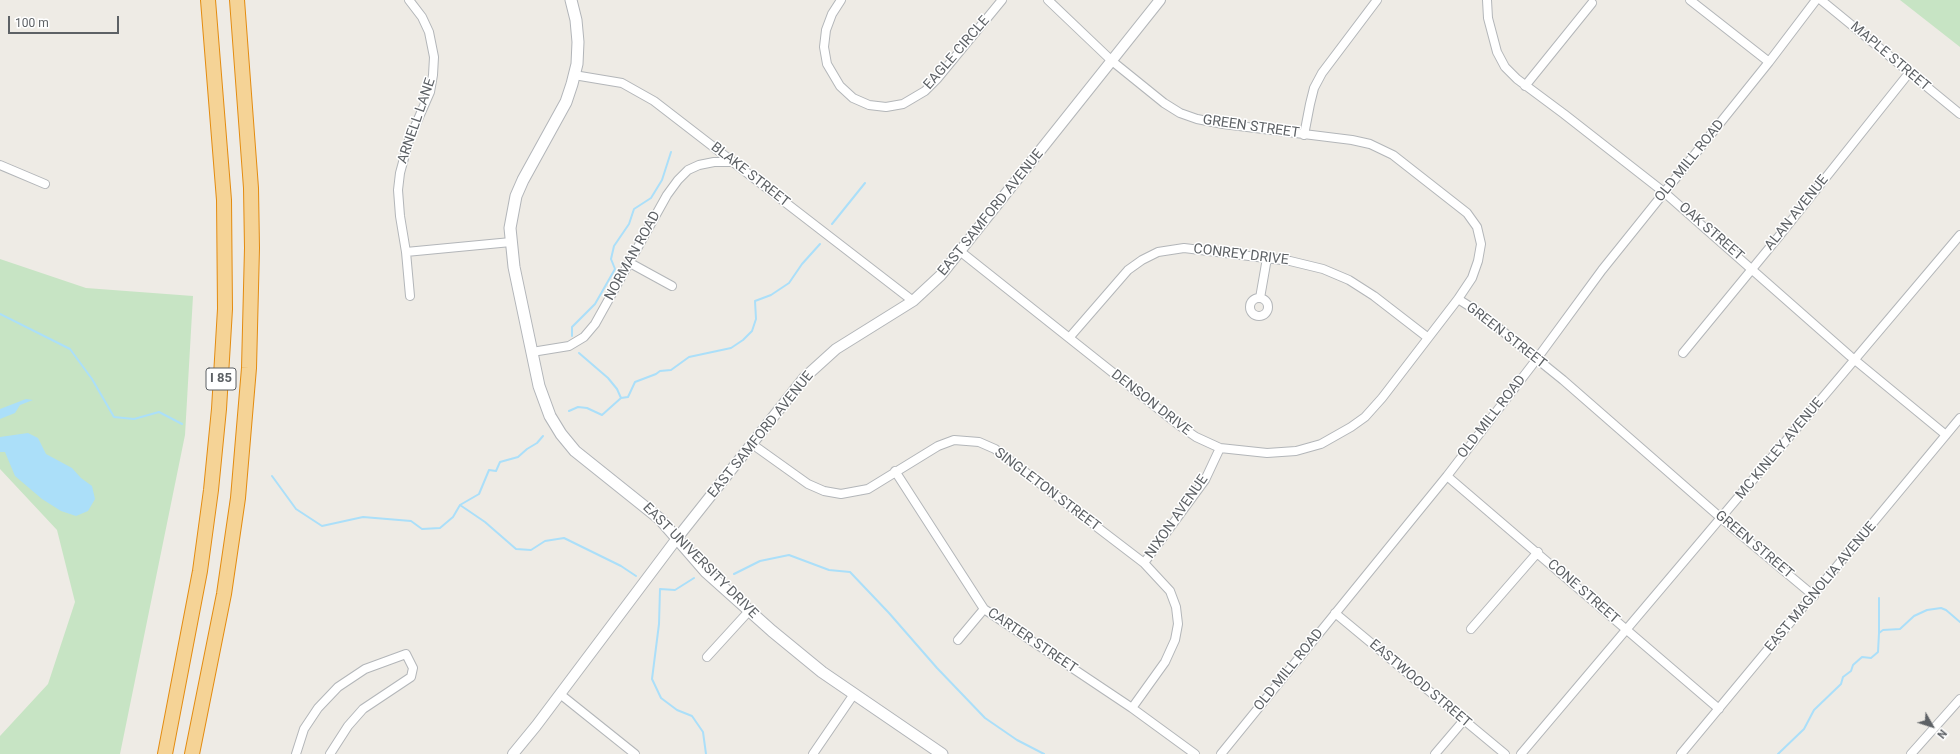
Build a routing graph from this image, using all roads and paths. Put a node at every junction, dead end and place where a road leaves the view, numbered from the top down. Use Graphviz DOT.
graph roads {
  1 [pos="208,0"];
  2 [pos="237,0"];
  3 [pos="409,0"];
  4 [pos="571,0"];
  5 [pos="841,0"];
  6 [pos="1002,0"];
  7 [pos="1048,0"];
  8 [pos="1160,0"];
  9 [pos="1377,0"];
  10 [pos="1487,0"];
  11 [pos="1690,0"];
  12 [pos="1816,0"];
  13 [pos="1821,0"];
  14 [pos="1592,3"];
  15 [pos="1112,61"];
  16 [pos="1769,62"];
  17 [pos="1909,73"];
  18 [pos="574,75"];
  19 [pos="1525,86"];
  20 [pos="1960,114"];
  21 [pos="1304,134"];
  22 [pos="733,162"];
  23 [pos="0,165"];
  24 [pos="45,184"];
  25 [pos="1665,193"];
  26 [pos="1960,235"];
  27 [pos="511,242"];
  28 [pos="406,252"];
  29 [pos="960,252"];
  30 [pos="1267,258"];
  31 [pos="630,263"];
  32 [pos="1752,268"];
  33 [pos="672,286"];
  34 [pos="410,296"];
  35 [pos="1260,298"];
  36 [pos="1458,299"];
  37 [pos="913,301"];
  38 [pos="1427,337"];
  39 [pos="1069,338"];
  40 [pos="532,352"];
  41 [pos="1683,352"];
  42 [pos="1536,360"];
  43 [pos="1855,360"];
  44 [pos="1960,418"];
  45 [pos="1946,436"];
  46 [pos="752,444"];
  47 [pos="1220,448"];
  48 [pos="895,471"];
  49 [pos="1447,476"];
  50 [pos="1721,518"];
  51 [pos="678,537"];
  52 [pos="1538,552"];
  53 [pos="1144,563"];
  54 [pos="1814,596"];
  55 [pos="984,608"];
  56 [pos="749,611"];
  57 [pos="1335,613"];
  58 [pos="1471,629"];
  59 [pos="1627,629"];
  60 [pos="958,640"];
  61 [pos="707,658"];
  62 [pos="560,694"];
  63 [pos="854,694"];
  64 [pos="1960,699"];
  65 [pos="1132,708"];
  66 [pos="1719,709"];
  67 [pos="1464,720"];
  68 [pos="165,754"];
  69 [pos="192,754"];
  70 [pos="296,754"];
  71 [pos="330,754"];
  72 [pos="513,754"];
  73 [pos="635,754"];
  74 [pos="812,754"];
  75 [pos="942,754"];
  76 [pos="1195,754"];
  77 [pos="1221,754"];
  78 [pos="1435,754"];
  79 [pos="1505,754"];
  80 [pos="1521,754"];
  81 [pos="1681,754"];
  82 [pos="1911,754"];
  1 -- 68 [label="highway, I 85"];
  2 -- 69 [label="highway, I 85"];
  3 -- 28 [label="street, ARNELL LANE"];
  4 -- 18 [label="main road, EAST UNIVERSITY DRIVE"];
  5 -- 6 [label="street, EAGLE CIRCLE"];
  7 -- 15 [label="street, GREEN STREET"];
  8 -- 15 [label="street, EAST SAMFORD AVENUE"];
  9 -- 21 [label="street"];
  10 -- 19 [label="street, OAK STREET"];
  11 -- 16 [label="street"];
  12 -- 16 [label="street, OLD MILL ROAD"];
  13 -- 17 [label="street, MAPLE STREET"];
  14 -- 19 [label="street"];
  15 -- 21 [label="street, GREEN STREET"];
  15 -- 29 [label="street, EAST SAMFORD AVENUE"];
  16 -- 25 [label="street, OLD MILL ROAD"];
  17 -- 20 [label="street, MAPLE STREET"];
  17 -- 32 [label="street, ALAN AVENUE"];
  18 -- 22 [label="street, BLAKE STREET"];
  18 -- 27 [label="main road, EAST UNIVERSITY DRIVE"];
  19 -- 25 [label="street, OAK STREET"];
  21 -- 36 [label="street, GREEN STREET"];
  22 -- 31 [label="street, NORMAN ROAD"];
  22 -- 37 [label="street, BLAKE STREET"];
  23 -- 24 [label="street"];
  25 -- 32 [label="street, OAK STREET"];
  25 -- 42 [label="street, OLD MILL ROAD"];
  26 -- 43 [label="street, MC KINLEY AVENUE"];
  27 -- 28 [label="street"];
  27 -- 40 [label="main road, EAST UNIVERSITY DRIVE"];
  28 -- 34 [label="street, ARNELL LANE"];
  29 -- 37 [label="street, EAST SAMFORD AVENUE"];
  29 -- 39 [label="street, DENSON DRIVE"];
  30 -- 35 [label="street"];
  30 -- 38 [label="street, CONREY DRIVE"];
  30 -- 39 [label="street, CONREY DRIVE"];
  31 -- 33 [label="street"];
  31 -- 40 [label="street, NORMAN ROAD"];
  32 -- 41 [label="street, ALAN AVENUE"];
  32 -- 43 [label="street, OAK STREET"];
  36 -- 38 [label="street, DENSON DRIVE"];
  36 -- 42 [label="street, GREEN STREET"];
  37 -- 46 [label="street, EAST SAMFORD AVENUE"];
  38 -- 47 [label="street, DENSON DRIVE"];
  39 -- 47 [label="street, DENSON DRIVE"];
  40 -- 51 [label="main road, EAST UNIVERSITY DRIVE"];
  42 -- 49 [label="street, OLD MILL ROAD"];
  42 -- 50 [label="street, GREEN STREET"];
  43 -- 45 [label="street, OAK STREET"];
  43 -- 50 [label="street, MC KINLEY AVENUE"];
  44 -- 45 [label="street, EAST MAGNOLIA AVENUE"];
  45 -- 54 [label="street, EAST MAGNOLIA AVENUE"];
  46 -- 48 [label="street, SINGLETON STREET"];
  46 -- 51 [label="street, EAST SAMFORD AVENUE"];
  47 -- 53 [label="street, NIXON AVENUE"];
  48 -- 53 [label="street, SINGLETON STREET"];
  48 -- 55 [label="street, CARTER STREET"];
  49 -- 52 [label="street, CONE STREET"];
  49 -- 57 [label="street, OLD MILL ROAD"];
  50 -- 54 [label="street, GREEN STREET"];
  50 -- 59 [label="street, MC KINLEY AVENUE"];
  51 -- 56 [label="main road, EAST UNIVERSITY DRIVE"];
  51 -- 62 [label="street, EAST SAMFORD AVENUE"];
  52 -- 58 [label="street"];
  52 -- 59 [label="street, CONE STREET"];
  53 -- 65 [label="street, SINGLETON STREET"];
  54 -- 66 [label="street, EAST MAGNOLIA AVENUE"];
  55 -- 60 [label="street"];
  55 -- 65 [label="street, CARTER STREET"];
  56 -- 61 [label="street"];
  56 -- 63 [label="main road, EAST UNIVERSITY DRIVE"];
  57 -- 67 [label="street, EASTWOOD STREET"];
  57 -- 77 [label="street, OLD MILL ROAD"];
  59 -- 66 [label="street, CONE STREET"];
  59 -- 80 [label="street, MC KINLEY AVENUE"];
  62 -- 72 [label="street, EAST SAMFORD AVENUE"];
  62 -- 73 [label="street"];
  63 -- 74 [label="street"];
  63 -- 75 [label="main road, EAST UNIVERSITY DRIVE"];
  64 -- 82 [label="street"];
  65 -- 76 [label="street, CARTER STREET"];
  66 -- 81 [label="street, EAST MAGNOLIA AVENUE"];
  67 -- 78 [label="street"];
  67 -- 79 [label="street, EASTWOOD STREET"];
  70 -- 71 [label="street"];
}
